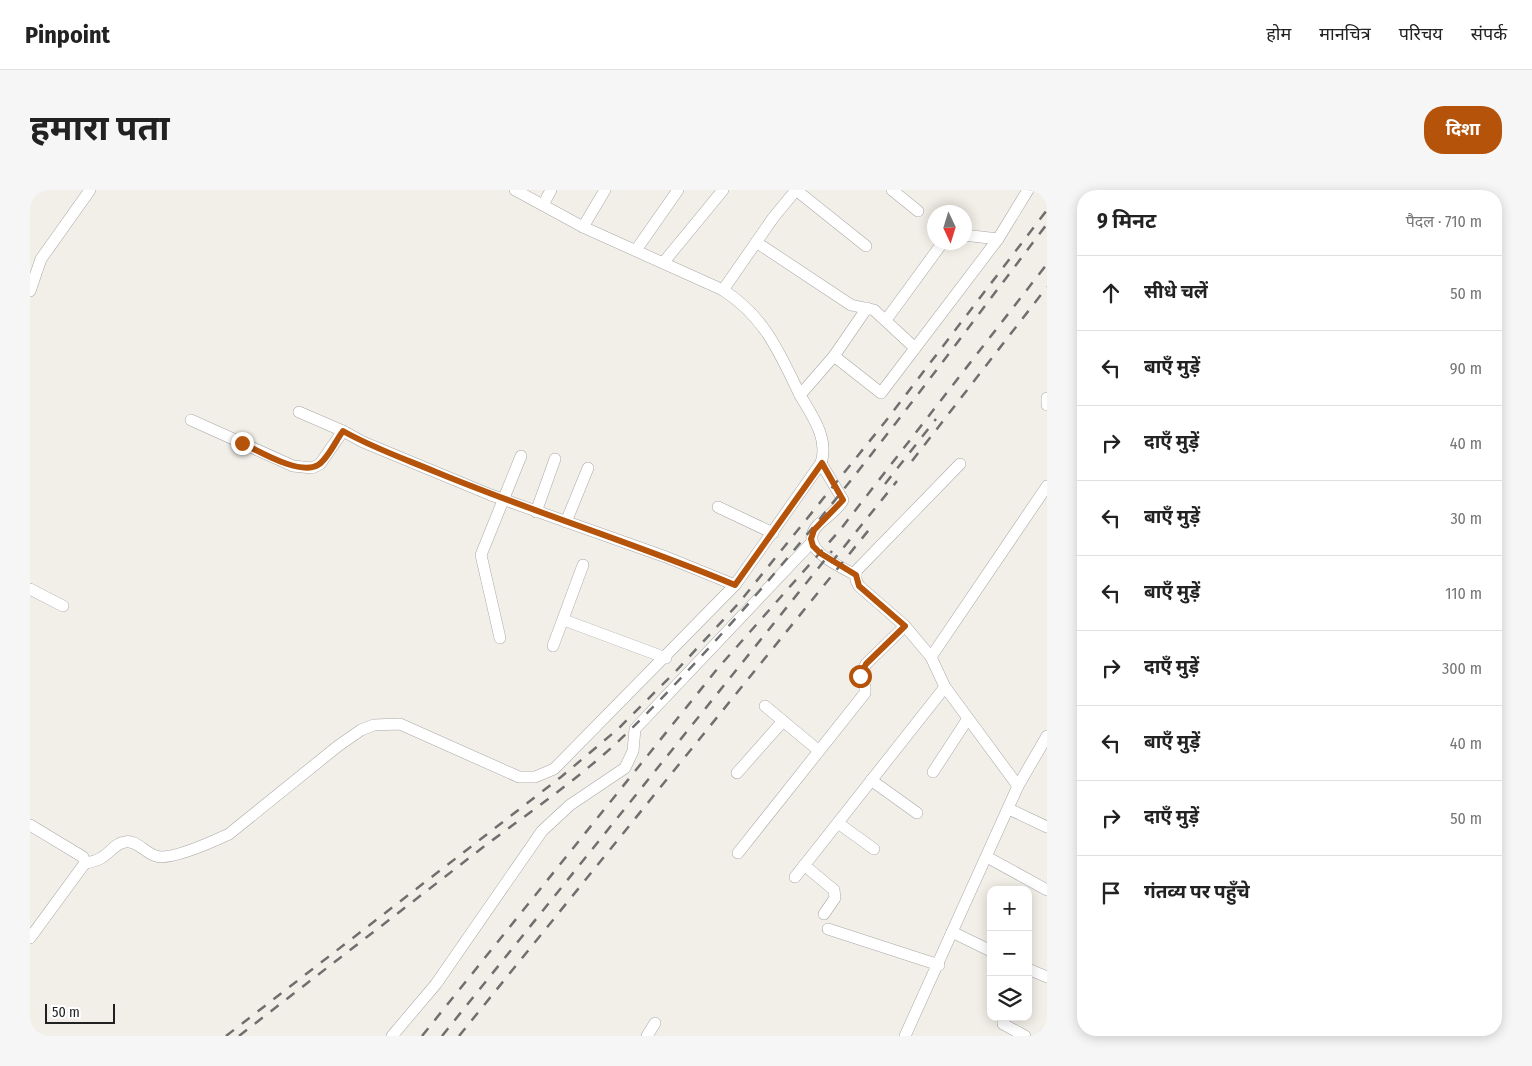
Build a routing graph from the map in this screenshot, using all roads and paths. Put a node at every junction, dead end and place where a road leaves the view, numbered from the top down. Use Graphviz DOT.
graph roads {
  1 [pos="90,190"];
  2 [pos="515,190"];
  3 [pos="551,190"];
  4 [pos="605,190"];
  5 [pos="678,190"];
  6 [pos="723,190"];
  7 [pos="796,190"];
  8 [pos="892,190"];
  9 [pos="1028,190"];
  10 [pos="527,193"];
  11 [pos="543,205"];
  12 [pos="918,211"];
  13 [pos="583,227"];
  14 [pos="972,236"];
  15 [pos="998,239"];
  16 [pos="756,242"];
  17 [pos="866,246"];
  18 [pos="636,250"];
  19 [pos="937,250"];
  20 [pos="663,263"];
  21 [pos="724,290"];
  22 [pos="30,291"];
  23 [pos="867,308"];
  24 [pos="886,320"];
  25 [pos="916,348"];
  26 [pos="834,356"];
  27 [pos="800,395"];
  28 [pos="1047,398"];
  29 [pos="1047,405"];
  30 [pos="299,412"];
  31 [pos="191,420"];
  32 [pos="343,431"];
  33 [pos="521,456"];
  34 [pos="555,459"];
  35 [pos="822,463"];
  36 [pos="960,464"];
  37 [pos="588,468"];
  38 [pos="1047,486"];
  39 [pos="504,500"];
  40 [pos="718,507"];
  41 [pos="536,512"];
  42 [pos="566,522"];
  43 [pos="773,533"];
  44 [pos="812,542"];
  45 [pos="583,565"];
  46 [pos="856,575"];
  47 [pos="735,585"];
  48 [pos="30,589"];
  49 [pos="64,606"];
  50 [pos="564,620"];
  51 [pos="905,626"];
  52 [pos="500,638"];
  53 [pos="553,646"];
  54 [pos="931,657"];
  55 [pos="666,658"];
  56 [pos="945,687"];
  57 [pos="765,706"];
  58 [pos="968,720"];
  59 [pos="782,721"];
  60 [pos="1047,736"];
  61 [pos="818,750"];
  62 [pos="737,772"];
  63 [pos="933,772"];
  64 [pos="871,780"];
  65 [pos="1018,786"];
  66 [pos="1010,809"];
  67 [pos="917,813"];
  68 [pos="838,823"];
  69 [pos="30,825"];
  70 [pos="1047,827"];
  71 [pos="874,849"];
  72 [pos="738,853"];
  73 [pos="988,857"];
  74 [pos="85,863"];
  75 [pos="804,865"];
  76 [pos="795,877"];
  77 [pos="1047,890"];
  78 [pos="824,914"];
  79 [pos="828,929"];
  80 [pos="952,932"];
  81 [pos="30,938"];
  82 [pos="987,948"];
  83 [pos="938,965"];
  84 [pos="1032,971"];
  85 [pos="1047,977"];
  86 [pos="1002,1021"];
  87 [pos="655,1023"];
  88 [pos="1021,1035"];
  89 [pos="392,1036"];
  90 [pos="647,1036"];
  91 [pos="905,1036"];
  1 -- 22 [label="street"];
  2 -- 10 [label="street"];
  3 -- 11 [label="street"];
  4 -- 13 [label="street"];
  5 -- 18 [label="street"];
  6 -- 20 [label="street"];
  7 -- 16 [label="street"];
  7 -- 17 [label="street"];
  8 -- 12 [label="street"];
  9 -- 15 [label="street"];
  10 -- 11 [label="street"];
  11 -- 13 [label="street"];
  13 -- 18 [label="street"];
  14 -- 15 [label="street"];
  15 -- 25 [label="street"];
  16 -- 21 [label="street"];
  16 -- 23 [label="street"];
  18 -- 20 [label="street"];
  19 -- 24 [label="street"];
  20 -- 21 [label="street"];
  21 -- 27 [label="street"];
  23 -- 24 [label="street"];
  23 -- 26 [label="street"];
  24 -- 25 [label="street"];
  25 -- 26 [label="street"];
  26 -- 27 [label="street"];
  27 -- 35 [label="street"];
  28 -- 29 [label="street"];
  30 -- 32 [label="street"];
  31 -- 32 [label="street"];
  32 -- 39 [label="street"];
  33 -- 39 [label="street"];
  34 -- 41 [label="street"];
  35 -- 43 [label="street"];
  35 -- 44 [label="street"];
  36 -- 46 [label="street"];
  37 -- 42 [label="street"];
  38 -- 54 [label="street"];
  39 -- 41 [label="street"];
  39 -- 52 [label="street"];
  40 -- 43 [label="street"];
  41 -- 42 [label="street"];
  42 -- 47 [label="street"];
  43 -- 47 [label="street"];
  44 -- 46 [label="street"];
  44 -- 89 [label="street"];
  45 -- 50 [label="street"];
  46 -- 51 [label="street"];
  47 -- 55 [label="street"];
  48 -- 49 [label="street"];
  50 -- 53 [label="street"];
  50 -- 55 [label="street"];
  51 -- 54 [label="street"];
  51 -- 61 [label="street"];
  54 -- 56 [label="street"];
  55 -- 74 [label="street"];
  56 -- 58 [label="street"];
  56 -- 64 [label="street"];
  57 -- 59 [label="street"];
  58 -- 63 [label="street"];
  58 -- 65 [label="street"];
  59 -- 61 [label="street"];
  59 -- 62 [label="street"];
  60 -- 65 [label="street"];
  61 -- 72 [label="street"];
  64 -- 67 [label="street"];
  64 -- 68 [label="street"];
  65 -- 66 [label="street"];
  66 -- 70 [label="street"];
  66 -- 73 [label="street"];
  68 -- 71 [label="street"];
  68 -- 75 [label="street"];
  69 -- 74 [label="street"];
  73 -- 77 [label="street"];
  73 -- 80 [label="street"];
  74 -- 81 [label="street"];
  75 -- 76 [label="street"];
  75 -- 78 [label="street"];
  79 -- 83 [label="street"];
  80 -- 82 [label="street"];
  80 -- 83 [label="street"];
  83 -- 91 [label="street"];
  84 -- 85 [label="street"];
  86 -- 88 [label="street"];
  87 -- 90 [label="street"];
}
